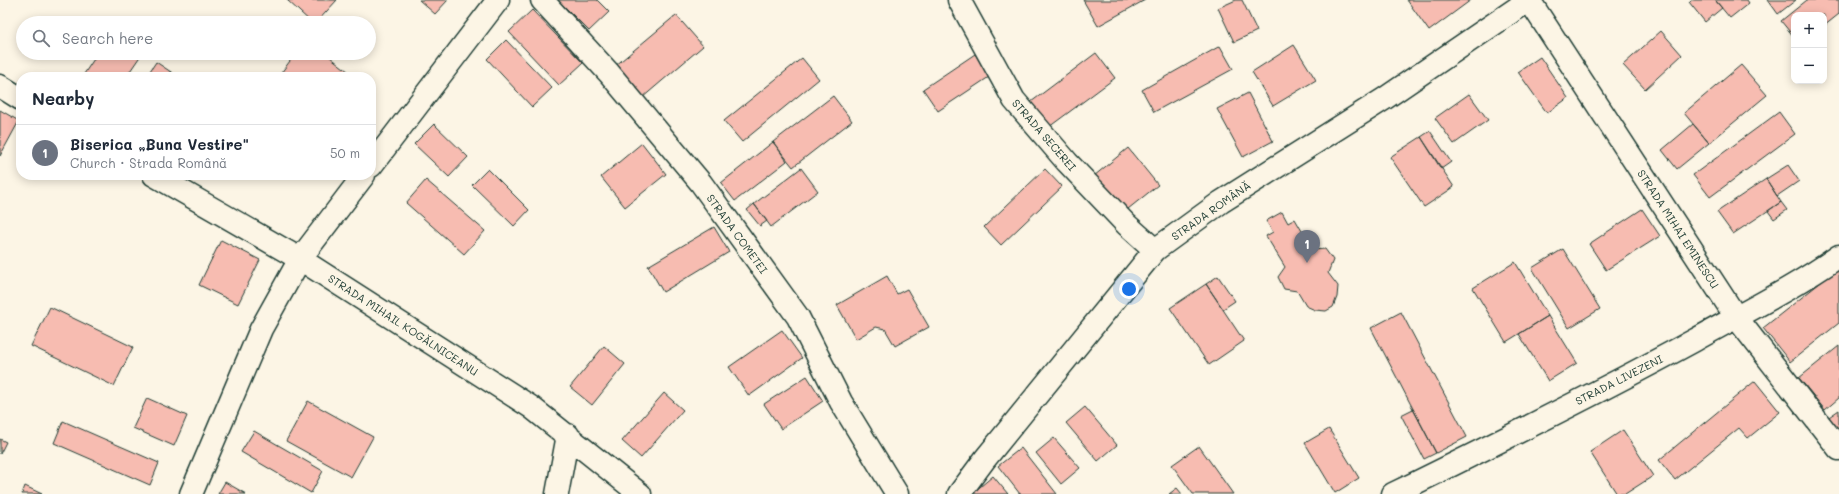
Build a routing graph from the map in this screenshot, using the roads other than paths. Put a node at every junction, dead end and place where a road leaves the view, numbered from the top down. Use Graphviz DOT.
graph roads {
  1 [pos="498,0"];
  2 [pos="542,0"];
  3 [pos="959,0"];
  4 [pos="1529,0"];
  5 [pos="0,86"];
  6 [pos="16,95"];
  7 [pos="376,159"];
  8 [pos="163,180"];
  9 [pos="360,180"];
  10 [pos="1155,250"];
  11 [pos="1839,256"];
  12 [pos="300,259"];
  13 [pos="1736,317"];
  14 [pos="568,435"];
  15 [pos="1839,449"];
  16 [pos="191,494"];
  17 [pos="556,494"];
  18 [pos="640,494"];
  19 [pos="897,494"];
  20 [pos="959,494"];
  21 [pos="1393,494"];
  1 -- 7 [label="street"];
  2 -- 19 [label="street, STRADA COMETEI"];
  3 -- 10 [label="street, STRADA SECEREI"];
  4 -- 10 [label="street, STRADA ROMÂNĂ"];
  4 -- 13 [label="street, STRADA MIHAI EMINESCU"];
  5 -- 6 [label="street"];
  8 -- 12 [label="street, STRADA MIHAIL KOGĂLNICEANU"];
  9 -- 12 [label="street"];
  10 -- 20 [label="street, STRADA ROMÂNĂ"];
  11 -- 13 [label="street, STRADA LIVEZENI"];
  12 -- 14 [label="street, STRADA MIHAIL KOGĂLNICEANU"];
  12 -- 16 [label="street"];
  13 -- 15 [label="street, STRADA MIHAI EMINESCU"];
  13 -- 21 [label="street, STRADA LIVEZENI"];
  14 -- 17 [label="street"];
  14 -- 18 [label="street, STRADA MIHAIL KOGĂLNICEANU"];
}
